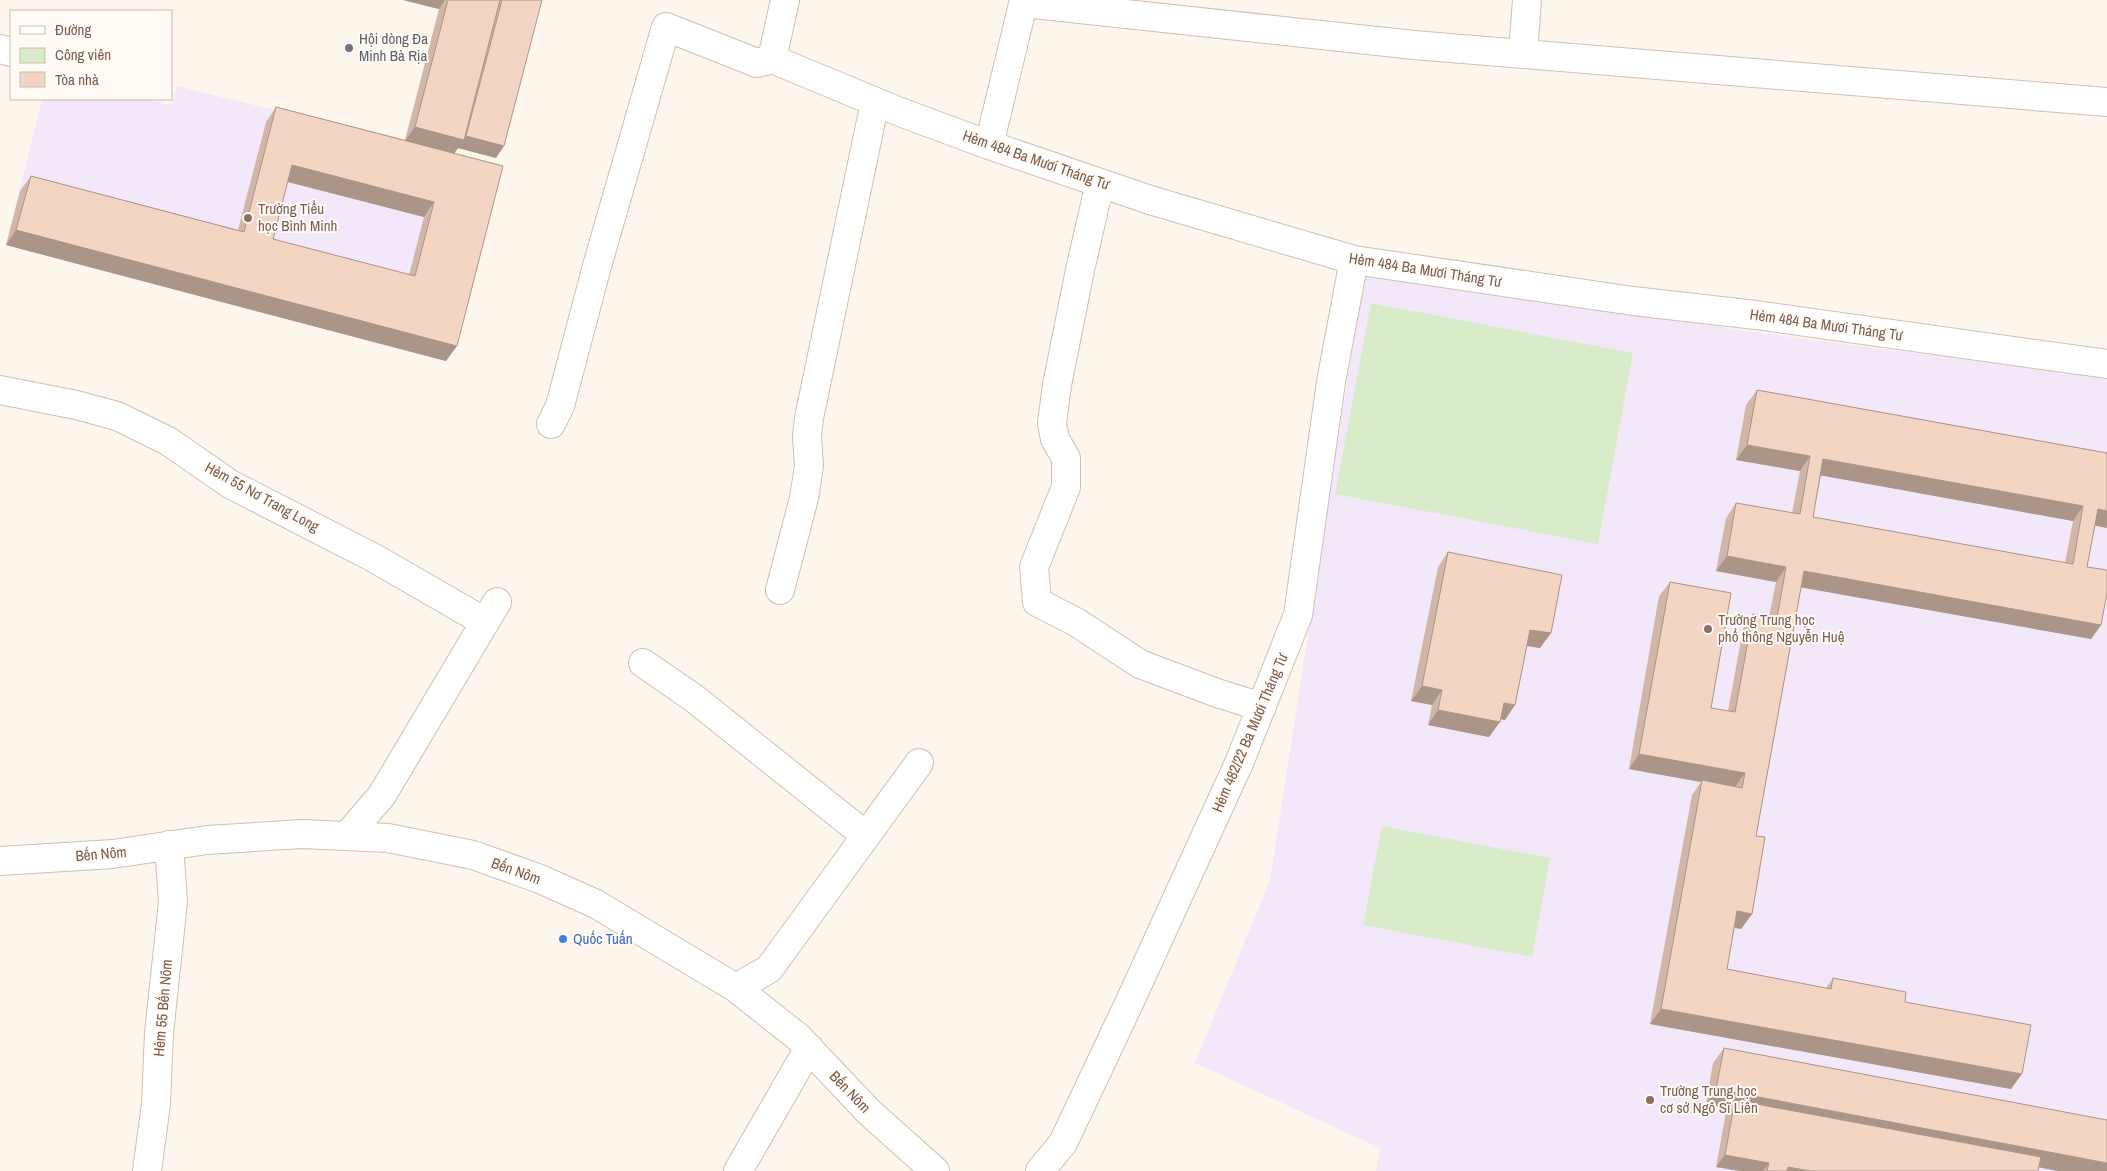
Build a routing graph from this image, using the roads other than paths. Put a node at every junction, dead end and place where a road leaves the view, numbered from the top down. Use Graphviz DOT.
graph roads {
  1 [pos="785,0"];
  2 [pos="1527,0"];
  3 [pos="1024,2"];
  4 [pos="1523,53"];
  5 [pos="772,59"];
  6 [pos="875,102"];
  7 [pos="2107,102"];
  8 [pos="989,145"];
  9 [pos="1100,183"];
  10 [pos="1354,260"];
  11 [pos="2107,364"];
  12 [pos="0,390"];
  13 [pos="551,424"];
  14 [pos="780,590"];
  15 [pos="643,663"];
  16 [pos="1262,707"];
  17 [pos="919,763"];
  18 [pos="865,835"];
  19 [pos="347,836"];
  20 [pos="169,845"];
  21 [pos="0,861"];
  22 [pos="736,988"];
  23 [pos="809,1048"];
  24 [pos="147,1171"];
  25 [pos="738,1171"];
  26 [pos="935,1171"];
  27 [pos="1040,1171"];
  1 -- 5 [label="street"];
  2 -- 4 [label="street"];
  3 -- 4 [label="street"];
  3 -- 8 [label="street"];
  4 -- 7 [label="street"];
  5 -- 6 [label="street, Hẻm 484 Ba Mươi Tháng Tư"];
  5 -- 13 [label="street"];
  6 -- 8 [label="street, Hẻm 484 Ba Mươi Tháng Tư"];
  6 -- 14 [label="street"];
  8 -- 9 [label="street, Hẻm 484 Ba Mươi Tháng Tư"];
  9 -- 10 [label="street, Hẻm 484 Ba Mươi Tháng Tư"];
  9 -- 16 [label="street"];
  10 -- 11 [label="street, Hẻm 484 Ba Mươi Tháng Tư"];
  10 -- 16 [label="street, Hẻm 482/22 Ba Mươi Tháng Tư"];
  12 -- 19 [label="street, Hẻm 55 Nơ Trang Long"];
  15 -- 18 [label="street"];
  16 -- 27 [label="street, Hẻm 482/22 Ba Mươi Tháng Tư"];
  17 -- 18 [label="street"];
  18 -- 22 [label="street"];
  19 -- 20 [label="street, Bến Nôm"];
  19 -- 22 [label="street, Bến Nôm"];
  20 -- 21 [label="street, Bến Nôm"];
  20 -- 24 [label="street, Hẻm 55 Bến Nôm"];
  22 -- 23 [label="street, Bến Nôm"];
  23 -- 25 [label="street"];
  23 -- 26 [label="street, Bến Nôm"];
}
